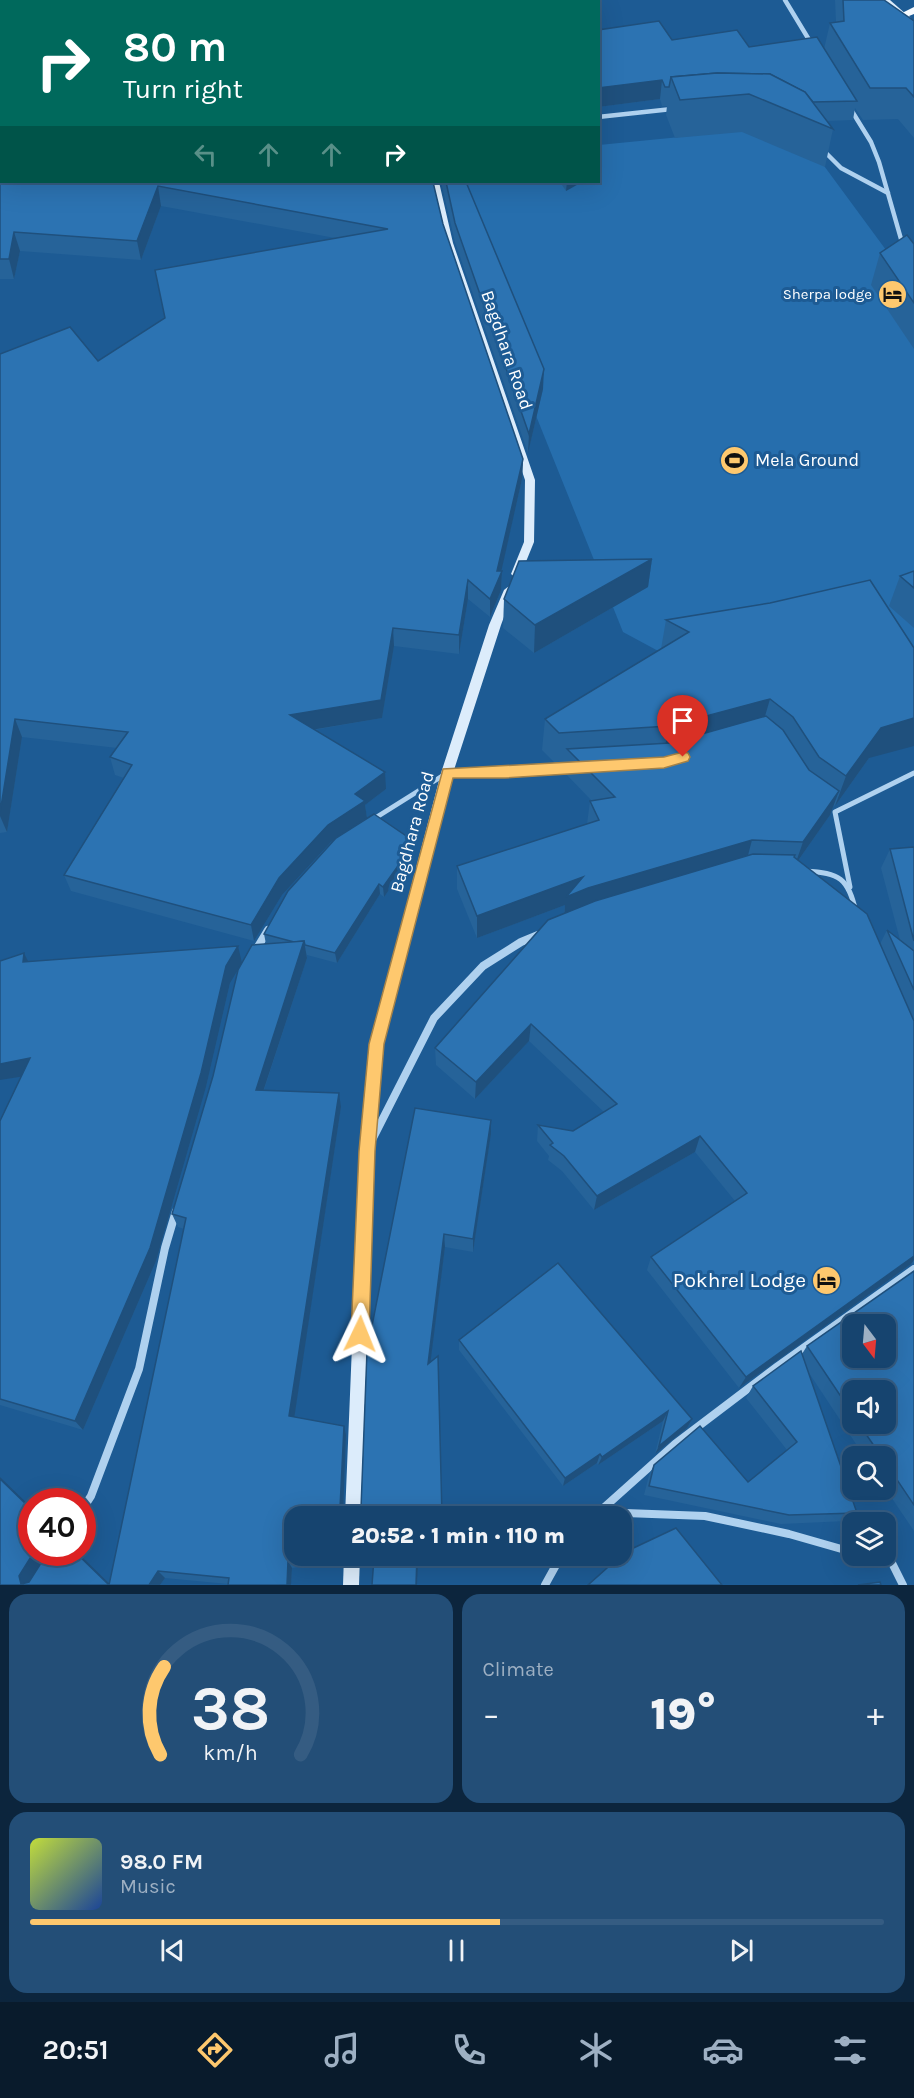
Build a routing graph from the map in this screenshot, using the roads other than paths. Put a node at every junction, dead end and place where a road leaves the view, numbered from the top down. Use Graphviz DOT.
graph roads {
  1 [pos="785,0"];
  2 [pos="885,0"];
  3 [pos="914,10"];
  4 [pos="903,15"];
  5 [pos="914,29"];
  6 [pos="815,51"];
  7 [pos="846,102"];
  8 [pos="677,109"];
  9 [pos="600,117"];
  10 [pos="817,142"];
  11 [pos="435,183"];
  12 [pos="888,193"];
  13 [pos="904,249"];
  14 [pos="585,767"];
  15 [pos="447,773"];
  16 [pos="914,773"];
  17 [pos="828,807"];
  18 [pos="836,812"];
  19 [pos="362,827"];
  20 [pos="800,870"];
  21 [pos="850,887"];
  22 [pos="861,923"];
  23 [pos="270,927"];
  24 [pos="550,930"];
  25 [pos="253,955"];
  26 [pos="367,1151"];
  27 [pos="178,1202"];
  28 [pos="914,1269"];
  29 [pos="94,1488"];
  30 [pos="353,1506"];
  31 [pos="606,1506"];
  32 [pos="632,1515"];
  33 [pos="842,1549"];
  34 [pos="352,1566"];
  35 [pos="555,1566"];
  36 [pos="894,1566"];
  37 [pos="351,1585"];
  38 [pos="545,1585"];
  39 [pos="903,1585"];
  1 -- 6 [label="street"];
  2 -- 4 [label="street"];
  3 -- 4 [label="main road"];
  4 -- 5 [label="main road"];
  7 -- 12 [label="street"];
  8 -- 9 [label="street"];
  10 -- 12 [label="street"];
  11 -- 15 [label="street, Bagdhara Road"];
  12 -- 13 [label="street"];
  14 -- 15 [label="street"];
  15 -- 19 [label="street"];
  15 -- 26 [label="street, Bagdhara Road"];
  16 -- 18 [label="street"];
  17 -- 18 [label="street"];
  18 -- 21 [label="street"];
  20 -- 21 [label="street"];
  21 -- 22 [label="street"];
  23 -- 25 [label="street"];
  24 -- 26 [label="street"];
  26 -- 30 [label="street, Bagdhara Road"];
  27 -- 29 [label="street"];
  28 -- 31 [label="street"];
  32 -- 33 [label="street"];
  34 -- 37 [label="street"];
  35 -- 38 [label="street"];
  36 -- 39 [label="street"];
}
